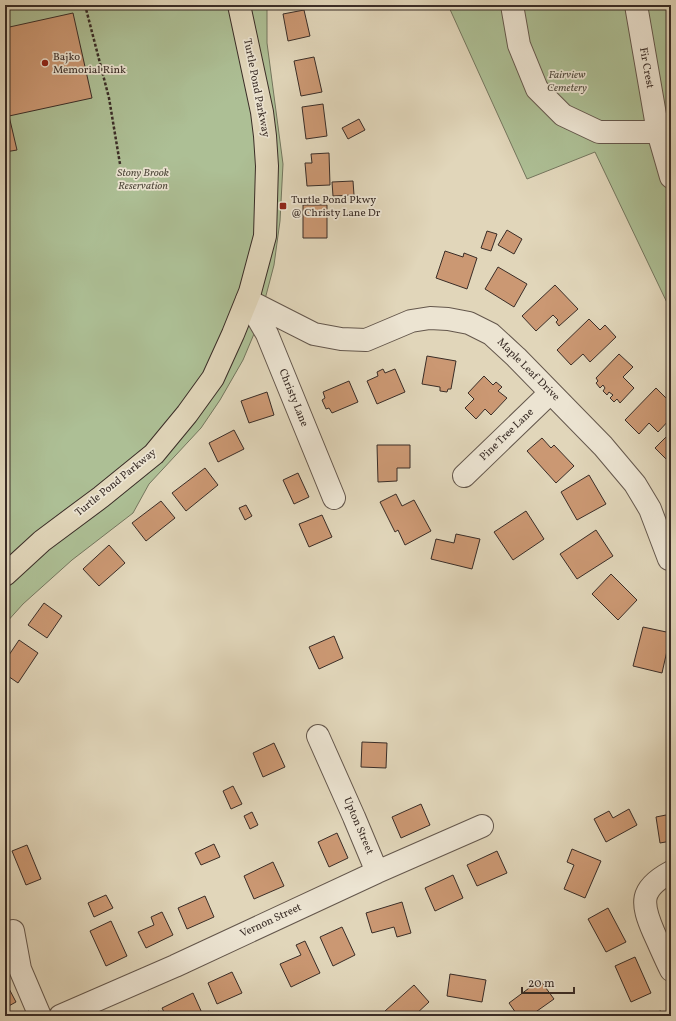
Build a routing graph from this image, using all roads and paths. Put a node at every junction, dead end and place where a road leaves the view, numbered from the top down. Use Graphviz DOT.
graph roads {
  1 [pos="85,5"];
  2 [pos="239,5"];
  3 [pos="512,5"];
  4 [pos="636,5"];
  5 [pos="664,135"];
  6 [pos="120,164"];
  7 [pos="671,178"];
  8 [pos="247,300"];
  9 [pos="550,393"];
  10 [pos="464,476"];
  11 [pos="334,498"];
  12 [pos="669,559"];
  13 [pos="5,575"];
  14 [pos="318,736"];
  15 [pos="482,826"];
  16 [pos="377,872"];
  17 [pos="671,872"];
  18 [pos="13,931"];
  19 [pos="671,970"];
  20 [pos="40,1016"];
  21 [pos="60,1016"];
  1 -- 6 [label="path"];
  2 -- 8 [label="main road, Turtle Pond Parkway"];
  3 -- 5 [label="street"];
  4 -- 5 [label="street, Fir Crest"];
  5 -- 7 [label="street, Fir Crest"];
  8 -- 9 [label="street, Maple Leaf Drive"];
  8 -- 11 [label="street, Christy Lane"];
  8 -- 13 [label="main road, Turtle Pond Parkway"];
  9 -- 10 [label="street, Pine Tree Lane"];
  9 -- 12 [label="street, Maple Leaf Drive"];
  14 -- 16 [label="street, Upton Street"];
  15 -- 16 [label="street, Vernon Street"];
  16 -- 21 [label="street, Vernon Street"];
  17 -- 19 [label="street"];
  18 -- 20 [label="street"];
}
